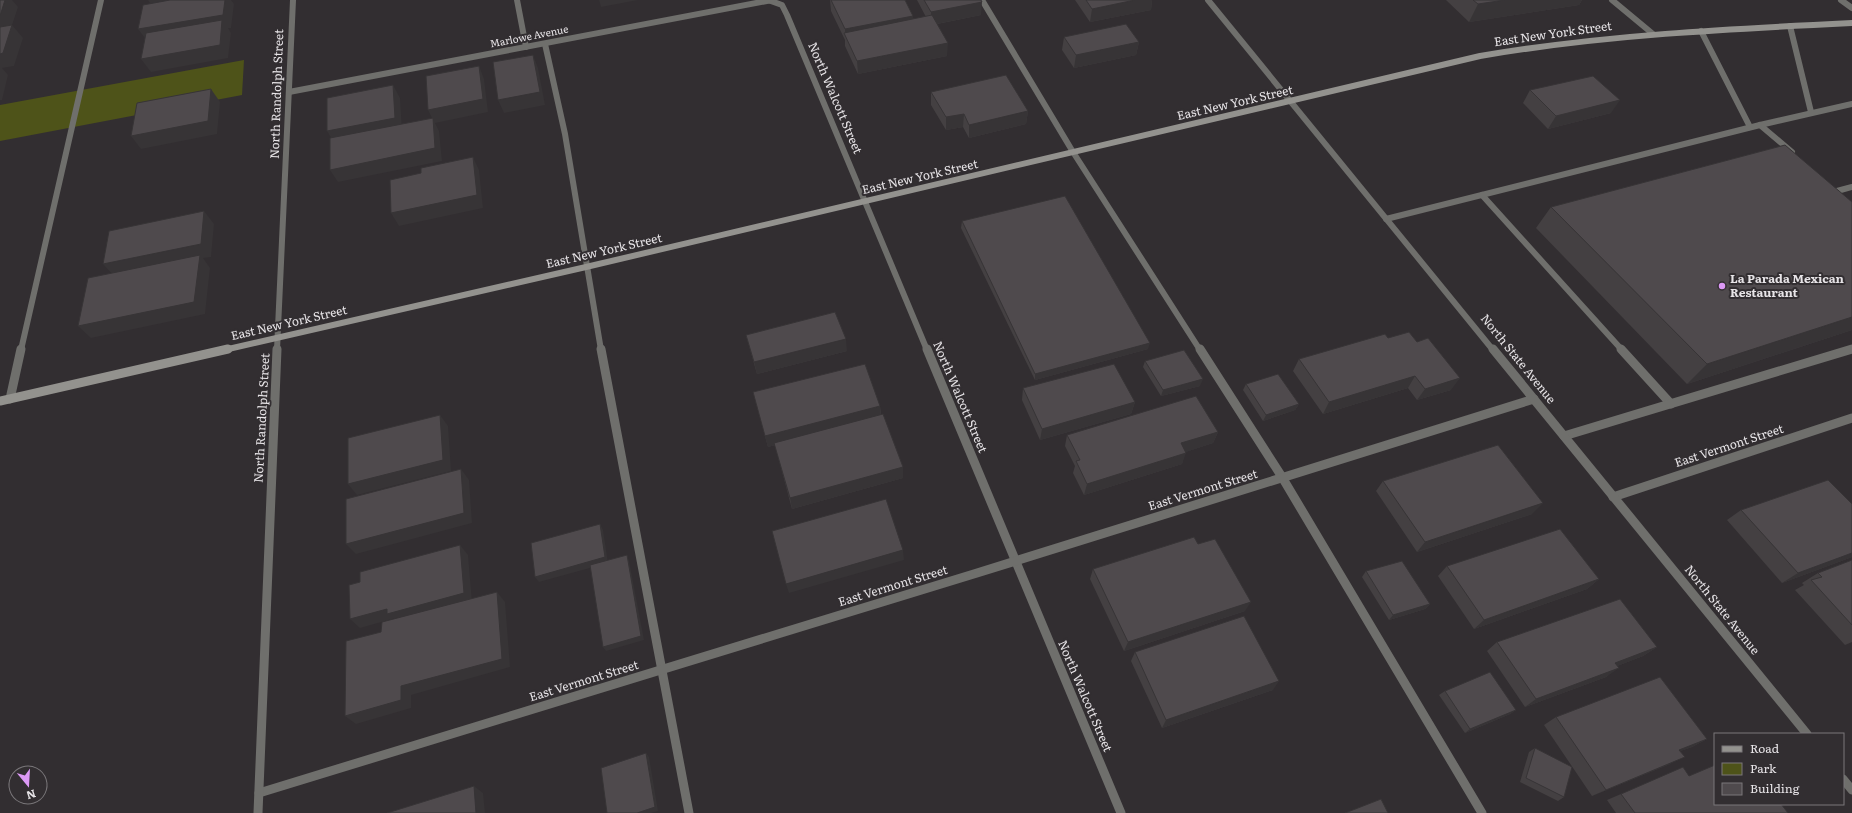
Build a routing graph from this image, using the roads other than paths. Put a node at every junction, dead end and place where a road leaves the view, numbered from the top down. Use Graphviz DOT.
graph roads {
  1 [pos="101,0"];
  2 [pos="293,0"];
  3 [pos="517,0"];
  4 [pos="771,0"];
  5 [pos="982,0"];
  6 [pos="1208,0"];
  7 [pos="1612,0"];
  8 [pos="1841,0"];
  9 [pos="1852,8"];
  10 [pos="1852,23"];
  11 [pos="1790,26"];
  12 [pos="1701,31"];
  13 [pos="1653,34"];
  14 [pos="545,44"];
  15 [pos="526,47"];
  16 [pos="289,92"];
  17 [pos="1290,101"];
  18 [pos="1852,104"];
  19 [pos="1811,112"];
  20 [pos="1760,125"];
  21 [pos="1750,127"];
  22 [pos="1073,152"];
  23 [pos="1796,155"];
  24 [pos="1831,186"];
  25 [pos="1852,187"];
  26 [pos="1482,195"];
  27 [pos="865,201"];
  28 [pos="1386,219"];
  29 [pos="586,267"];
  30 [pos="278,336"];
  31 [pos="1852,349"];
  32 [pos="10,399"];
  33 [pos="1534,399"];
  34 [pos="0,401"];
  35 [pos="1671,404"];
  36 [pos="1852,418"];
  37 [pos="1564,436"];
  38 [pos="1282,477"];
  39 [pos="1613,497"];
  40 [pos="1015,560"];
  41 [pos="662,670"];
  42 [pos="1806,733"];
  43 [pos="1844,780"];
  44 [pos="1852,790"];
  45 [pos="259,793"];
  46 [pos="258,813"];
  47 [pos="690,813"];
  48 [pos="1121,813"];
  49 [pos="1482,813"];
  1 -- 32 [label="street"];
  2 -- 16 [label="street, North Randolph Street"];
  3 -- 15 [label="street"];
  4 -- 14 [label="street, Marlowe Avenue"];
  4 -- 27 [label="street, North Walcott Street"];
  5 -- 22 [label="street"];
  6 -- 17 [label="street, North State Avenue"];
  7 -- 13 [label="street"];
  8 -- 9 [label="street"];
  10 -- 11 [label="main road, East New York Street"];
  11 -- 12 [label="main road, East New York Street"];
  11 -- 19 [label="street"];
  12 -- 13 [label="main road, East New York Street"];
  12 -- 21 [label="street"];
  13 -- 17 [label="main road, East New York Street"];
  14 -- 15 [label="street, Marlowe Avenue"];
  14 -- 29 [label="street"];
  15 -- 16 [label="street, Marlowe Avenue"];
  16 -- 30 [label="street, North Randolph Street"];
  17 -- 22 [label="main road, East New York Street"];
  17 -- 28 [label="street, North State Avenue"];
  18 -- 19 [label="street"];
  19 -- 20 [label="street"];
  20 -- 21 [label="street"];
  20 -- 23 [label="street"];
  21 -- 26 [label="street"];
  22 -- 27 [label="main road, East New York Street"];
  22 -- 38 [label="street"];
  24 -- 25 [label="street"];
  26 -- 28 [label="street"];
  26 -- 35 [label="street"];
  27 -- 29 [label="main road, East New York Street"];
  27 -- 40 [label="street, North Walcott Street"];
  28 -- 33 [label="street, North State Avenue"];
  29 -- 30 [label="main road, East New York Street"];
  29 -- 41 [label="street"];
  30 -- 32 [label="main road, East New York Street"];
  30 -- 45 [label="street, North Randolph Street"];
  31 -- 35 [label="street"];
  32 -- 34 [label="main road, East New York Street"];
  33 -- 37 [label="street, North State Avenue"];
  33 -- 38 [label="street, East Vermont Street"];
  35 -- 37 [label="street"];
  36 -- 39 [label="street, East Vermont Street"];
  37 -- 39 [label="street, North State Avenue"];
  38 -- 40 [label="street, East Vermont Street"];
  38 -- 49 [label="street"];
  39 -- 42 [label="street, North State Avenue"];
  40 -- 41 [label="street, East Vermont Street"];
  40 -- 48 [label="street, North Walcott Street"];
  41 -- 45 [label="street, East Vermont Street"];
  41 -- 47 [label="street"];
  43 -- 44 [label="street"];
  45 -- 46 [label="street, North Randolph Street"];
}
